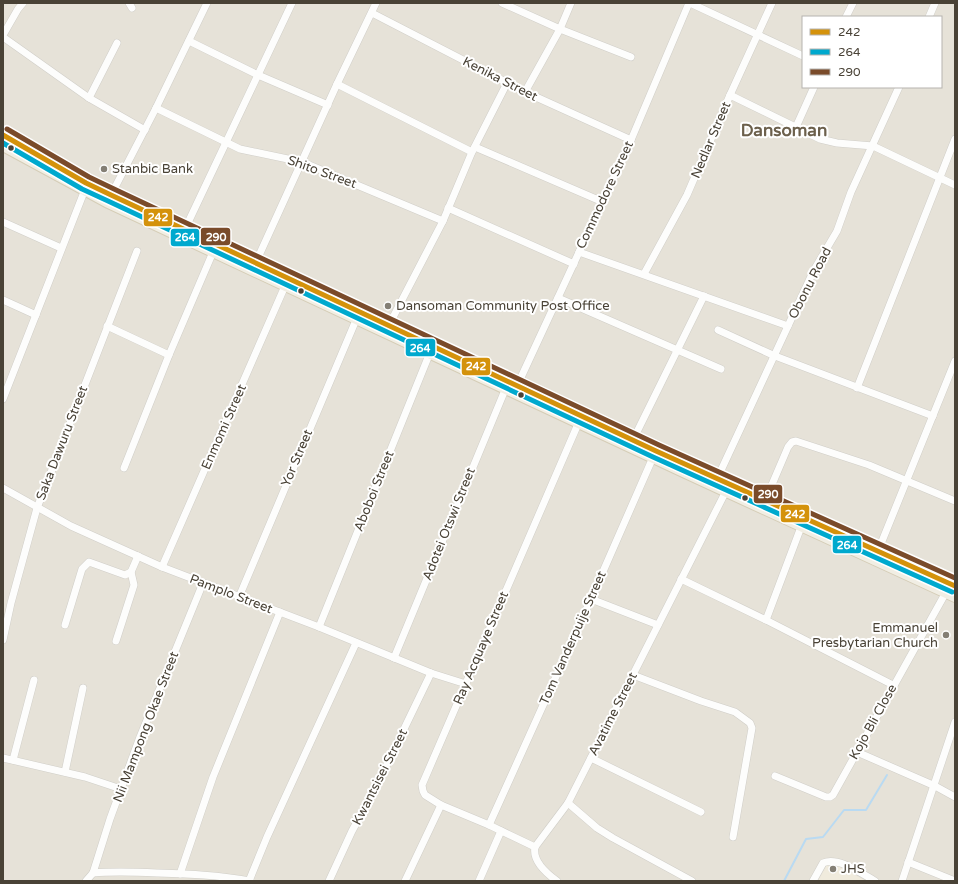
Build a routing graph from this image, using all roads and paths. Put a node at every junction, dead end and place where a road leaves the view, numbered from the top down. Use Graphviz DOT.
graph roads {
  1 [pos="23,3"];
  2 [pos="207,3"];
  3 [pos="292,3"];
  4 [pos="376,3"];
  5 [pos="502,3"];
  6 [pos="571,3"];
  7 [pos="689,3"];
  8 [pos="772,3"];
  9 [pos="853,3"];
  10 [pos="936,3"];
  11 [pos="372,13"];
  12 [pos="846,16"];
  13 [pos="930,16"];
  14 [pos="560,29"];
  15 [pos="758,34"];
  16 [pos="3,36"];
  17 [pos="189,42"];
  18 [pos="117,43"];
  19 [pos="802,56"];
  20 [pos="631,57"];
  21 [pos="258,75"];
  22 [pos="507,83"];
  23 [pos="337,84"];
  24 [pos="814,88"];
  25 [pos="899,88"];
  26 [pos="525,92"];
  27 [pos="730,95"];
  28 [pos="88,98"];
  29 [pos="328,105"];
  30 [pos="156,108"];
  31 [pos="796,127"];
  32 [pos="144,130"];
  33 [pos="3,135"];
  34 [pos="955,139"];
  35 [pos="631,140"];
  36 [pos="225,142"];
  37 [pos="873,146"];
  38 [pos="3,147"];
  39 [pos="473,149"];
  40 [pos="302,162"];
  41 [pos="939,177"];
  42 [pos="955,185"];
  43 [pos="84,192"];
  44 [pos="111,195"];
  45 [pos="603,202"];
  46 [pos="448,208"];
  47 [pos="443,221"];
  48 [pos="3,222"];
  49 [pos="185,229"];
  50 [pos="61,248"];
  51 [pos="137,251"];
  52 [pos="213,252"];
  53 [pos="580,252"];
  54 [pos="256,262"];
  55 [pos="574,264"];
  56 [pos="644,274"];
  57 [pos="285,286"];
  58 [pos="704,296"];
  59 [pos="558,298"];
  60 [pos="3,300"];
  61 [pos="36,315"];
  62 [pos="356,320"];
  63 [pos="389,325"];
  64 [pos="107,326"];
  65 [pos="788,326"];
  66 [pos="718,330"];
  67 [pos="677,350"];
  68 [pos="169,355"];
  69 [pos="429,355"];
  70 [pos="775,356"];
  71 [pos="955,361"];
  72 [pos="721,369"];
  73 [pos="6,381"];
  74 [pos="517,386"];
  75 [pos="857,388"];
  76 [pos="505,390"];
  77 [pos="3,399"];
  78 [pos="933,416"];
  79 [pos="578,424"];
  80 [pos="633,440"];
  81 [pos="656,451"];
  82 [pos="652,459"];
  83 [pos="124,468"];
  84 [pos="717,478"];
  85 [pos="906,480"];
  86 [pos="3,488"];
  87 [pos="725,492"];
  88 [pos="766,501"];
  89 [pos="955,501"];
  90 [pos="37,508"];
  91 [pos="800,527"];
  92 [pos="878,552"];
  93 [pos="138,556"];
  94 [pos="874,562"];
  95 [pos="162,567"];
  96 [pos="131,572"];
  97 [pos="681,579"];
  98 [pos="203,583"];
  99 [pos="955,586"];
  100 [pos="945,594"];
  101 [pos="239,597"];
  102 [pos="955,598"];
  103 [pos="591,599"];
  104 [pos="280,612"];
  105 [pos="766,620"];
  106 [pos="65,625"];
  107 [pos="658,625"];
  108 [pos="319,627"];
  109 [pos="3,640"];
  110 [pos="116,641"];
  111 [pos="356,643"];
  112 [pos="394,658"];
  113 [pos="431,673"];
  114 [pos="633,675"];
  115 [pos="34,680"];
  116 [pos="466,684"];
  117 [pos="893,685"];
  118 [pos="83,688"];
  119 [pos="955,722"];
  120 [pos="857,752"];
  121 [pos="3,758"];
  122 [pos="591,758"];
  123 [pos="13,760"];
  124 [pos="64,772"];
  125 [pos="775,776"];
  126 [pos="934,786"];
  127 [pos="121,789"];
  128 [pos="955,797"];
  129 [pos="568,803"];
  130 [pos="441,805"];
  131 [pos="701,812"];
  132 [pos="489,825"];
  133 [pos="501,831"];
  134 [pos="733,837"];
  135 [pos="535,847"];
  136 [pos="908,862"];
  137 [pos="93,873"];
  138 [pos="180,874"];
  139 [pos="86,881"];
  140 [pos="250,881"];
  141 [pos="329,881"];
  142 [pos="405,881"];
  143 [pos="479,881"];
  144 [pos="557,881"];
  145 [pos="692,881"];
  146 [pos="813,881"];
  147 [pos="875,881"];
  148 [pos="902,881"];
  149 [pos="955,881"];
  1 -- 16 [label="street"];
  2 -- 17 [label="street"];
  3 -- 21 [label="street"];
  4 -- 11 [label="street"];
  5 -- 14 [label="street"];
  6 -- 14 [label="street"];
  7 -- 15 [label="street"];
  7 -- 35 [label="street, Commodore Street"];
  8 -- 15 [label="street, Nedlar Street"];
  9 -- 12 [label="street"];
  10 -- 13 [label="street"];
  11 -- 22 [label="street, Kenika Street"];
  11 -- 23 [label="street"];
  14 -- 20 [label="street"];
  14 -- 26 [label="street"];
  15 -- 19 [label="street"];
  15 -- 27 [label="street, Nedlar Street"];
  16 -- 28 [label="street"];
  17 -- 21 [label="street"];
  17 -- 30 [label="street"];
  18 -- 28 [label="street"];
  21 -- 29 [label="street"];
  21 -- 36 [label="street"];
  22 -- 26 [label="street, Kenika Street"];
  22 -- 39 [label="street"];
  23 -- 29 [label="street"];
  23 -- 39 [label="street"];
  24 -- 31 [label="street"];
  25 -- 37 [label="street, Obonu Road"];
  26 -- 35 [label="street, Kenika Street"];
  27 -- 31 [label="street"];
  27 -- 56 [label="street, Nedlar Street"];
  28 -- 32 [label="street"];
  29 -- 40 [label="street"];
  30 -- 32 [label="street"];
  30 -- 36 [label="street, Shito Street"];
  31 -- 37 [label="street"];
  32 -- 44 [label="street"];
  33 -- 44 [label="main road"];
  34 -- 41 [label="street"];
  35 -- 45 [label="street, Commodore Street"];
  36 -- 40 [label="street, Shito Street"];
  36 -- 49 [label="street"];
  37 -- 41 [label="street"];
  37 -- 65 [label="street, Obonu Road"];
  38 -- 43 [label="main road"];
  39 -- 45 [label="street"];
  39 -- 46 [label="street"];
  40 -- 47 [label="street, Shito Street"];
  40 -- 54 [label="street"];
  41 -- 42 [label="street"];
  41 -- 75 [label="street"];
  43 -- 50 [label="street"];
  43 -- 52 [label="main road"];
  44 -- 49 [label="main road"];
  45 -- 53 [label="street, Commodore Street"];
  46 -- 47 [label="street"];
  46 -- 55 [label="street"];
  47 -- 63 [label="street"];
  48 -- 50 [label="street"];
  49 -- 54 [label="main road"];
  50 -- 61 [label="street"];
  51 -- 64 [label="street, Saka Dawuru Street"];
  52 -- 57 [label="main road"];
  52 -- 68 [label="street"];
  53 -- 55 [label="street, Commodore Street"];
  53 -- 56 [label="street"];
  54 -- 63 [label="main road"];
  55 -- 59 [label="street, Commodore Street"];
  56 -- 58 [label="street"];
  57 -- 62 [label="main road"];
  57 -- 95 [label="street, Enmomi Street"];
  58 -- 65 [label="street"];
  58 -- 67 [label="street"];
  59 -- 67 [label="street"];
  59 -- 74 [label="street, Commodore Street"];
  60 -- 61 [label="street"];
  61 -- 73 [label="street"];
  62 -- 69 [label="main road"];
  62 -- 101 [label="street, Yor Street"];
  63 -- 74 [label="main road"];
  64 -- 68 [label="street"];
  64 -- 90 [label="street, Saka Dawuru Street"];
  65 -- 70 [label="street, Obonu Road"];
  66 -- 70 [label="street"];
  67 -- 72 [label="street"];
  67 -- 80 [label="street"];
  68 -- 83 [label="street"];
  69 -- 76 [label="main road"];
  69 -- 108 [label="street, Aboboi Street"];
  70 -- 75 [label="street"];
  70 -- 84 [label="street, Obonu Road"];
  71 -- 78 [label="street"];
  73 -- 77 [label="street"];
  74 -- 80 [label="main road"];
  75 -- 78 [label="street"];
  76 -- 79 [label="main road"];
  76 -- 112 [label="street, Adotei Otswi Street"];
  78 -- 85 [label="street"];
  79 -- 82 [label="main road"];
  79 -- 116 [label="street, Ray Acquaye Street"];
  80 -- 81 [label="main road"];
  81 -- 82 [label="street, Tom Vanderpuije Street"];
  81 -- 84 [label="main road"];
  82 -- 87 [label="main road"];
  82 -- 103 [label="street, Tom Vanderpuije Street"];
  84 -- 88 [label="main road"];
  85 -- 88 [label="street"];
  85 -- 89 [label="street"];
  85 -- 92 [label="street"];
  86 -- 90 [label="street, Pamplo Street"];
  87 -- 91 [label="main road"];
  87 -- 97 [label="street, Avatime Street"];
  88 -- 92 [label="main road"];
  90 -- 93 [label="street, Pamplo Street"];
  90 -- 109 [label="street, Saka Dawuru Street"];
  91 -- 94 [label="main road"];
  91 -- 105 [label="street"];
  92 -- 94 [label="street"];
  92 -- 99 [label="main road"];
  93 -- 95 [label="street, Pamplo Street"];
  93 -- 96 [label="street"];
  94 -- 100 [label="main road"];
  95 -- 98 [label="street, Pamplo Street"];
  96 -- 106 [label="street"];
  96 -- 110 [label="street"];
  97 -- 105 [label="street"];
  97 -- 107 [label="street, Avatime Street"];
  98 -- 101 [label="street, Pamplo Street"];
  98 -- 127 [label="street, Nii Mampong Okae Street"];
  100 -- 102 [label="main road"];
  100 -- 117 [label="street, Kojo Bli Close"];
  101 -- 104 [label="street, Pamplo Street"];
  103 -- 107 [label="street"];
  103 -- 132 [label="street, Tom Vanderpuije Street"];
  104 -- 108 [label="street, Pamplo Street"];
  104 -- 138 [label="street"];
  105 -- 117 [label="street"];
  107 -- 114 [label="street, Avatime Street"];
  108 -- 111 [label="street, Pamplo Street"];
  111 -- 112 [label="street, Pamplo Street"];
  111 -- 140 [label="street"];
  112 -- 113 [label="street, Pamplo Street"];
  113 -- 116 [label="street, Pamplo Street"];
  113 -- 141 [label="street, Kwantsisei Street"];
  114 -- 122 [label="street, Avatime Street"];
  114 -- 134 [label="street"];
  115 -- 123 [label="street"];
  116 -- 130 [label="street, Ray Acquaye Street"];
  117 -- 120 [label="street, Kojo Bli Close"];
  118 -- 124 [label="street"];
  119 -- 126 [label="street"];
  120 -- 125 [label="street, Kojo Bli Close"];
  120 -- 126 [label="street"];
  121 -- 123 [label="street"];
  122 -- 129 [label="street, Avatime Street"];
  122 -- 131 [label="street"];
  123 -- 124 [label="street"];
  124 -- 127 [label="street"];
  126 -- 128 [label="street"];
  126 -- 136 [label="street"];
  127 -- 137 [label="street, Nii Mampong Okae Street"];
  129 -- 135 [label="street, Avatime Street"];
  129 -- 145 [label="street"];
  130 -- 132 [label="street, Ray Acquaye Street"];
  130 -- 142 [label="street"];
  132 -- 133 [label="street, Ray Acquaye Street"];
  133 -- 135 [label="street"];
  133 -- 143 [label="street"];
  135 -- 144 [label="street"];
  136 -- 148 [label="street"];
  136 -- 149 [label="street"];
  137 -- 138 [label="street"];
  137 -- 139 [label="street"];
  138 -- 140 [label="street"];
  146 -- 147 [label="street"];
}
